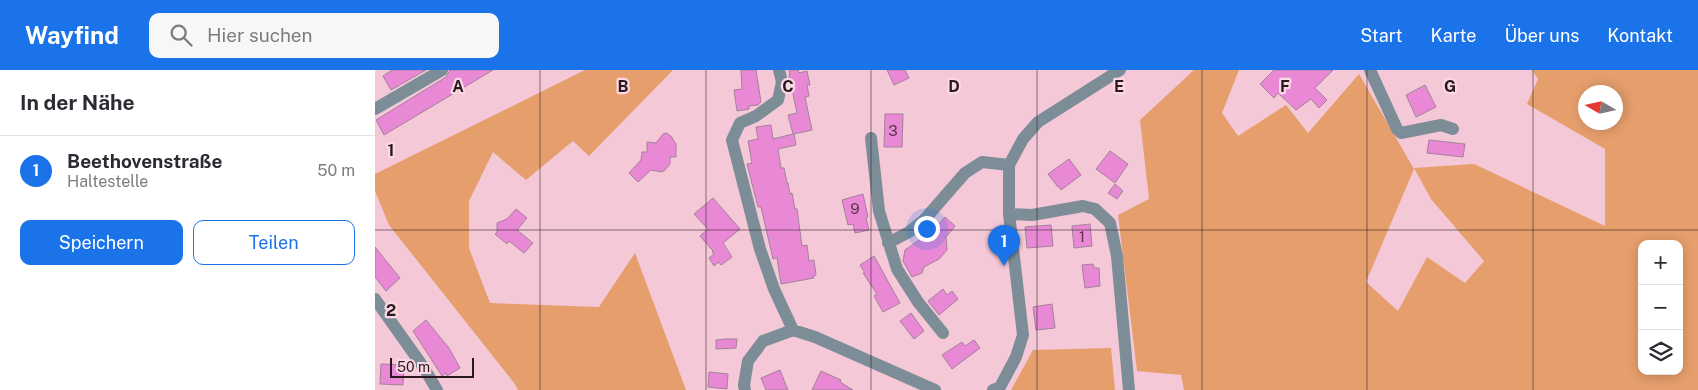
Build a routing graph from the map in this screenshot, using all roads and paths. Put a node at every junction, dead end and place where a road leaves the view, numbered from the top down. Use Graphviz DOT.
graph roads {
  1 [pos="442,70"];
  2 [pos="779,70"];
  3 [pos="1121,70"];
  4 [pos="1369,70"];
  5 [pos="375,109"];
  6 [pos="1453,129"];
  7 [pos="871,138"];
  8 [pos="1009,165"];
  9 [pos="1009,214"];
  10 [pos="888,243"];
  11 [pos="375,299"];
  12 [pos="793,330"];
  13 [pos="943,333"];
  14 [pos="437,390"];
  15 [pos="745,390"];
  16 [pos="935,390"];
  17 [pos="993,390"];
  18 [pos="1129,390"];
  1 -- 5 [label="street"];
  2 -- 12 [label="street"];
  3 -- 8 [label="street"];
  4 -- 6 [label="street"];
  7 -- 10 [label="street"];
  8 -- 9 [label="street"];
  8 -- 10 [label="street"];
  9 -- 17 [label="street"];
  9 -- 18 [label="street"];
  10 -- 13 [label="street"];
  11 -- 14 [label="street"];
  12 -- 15 [label="street"];
  12 -- 16 [label="street"];
}
